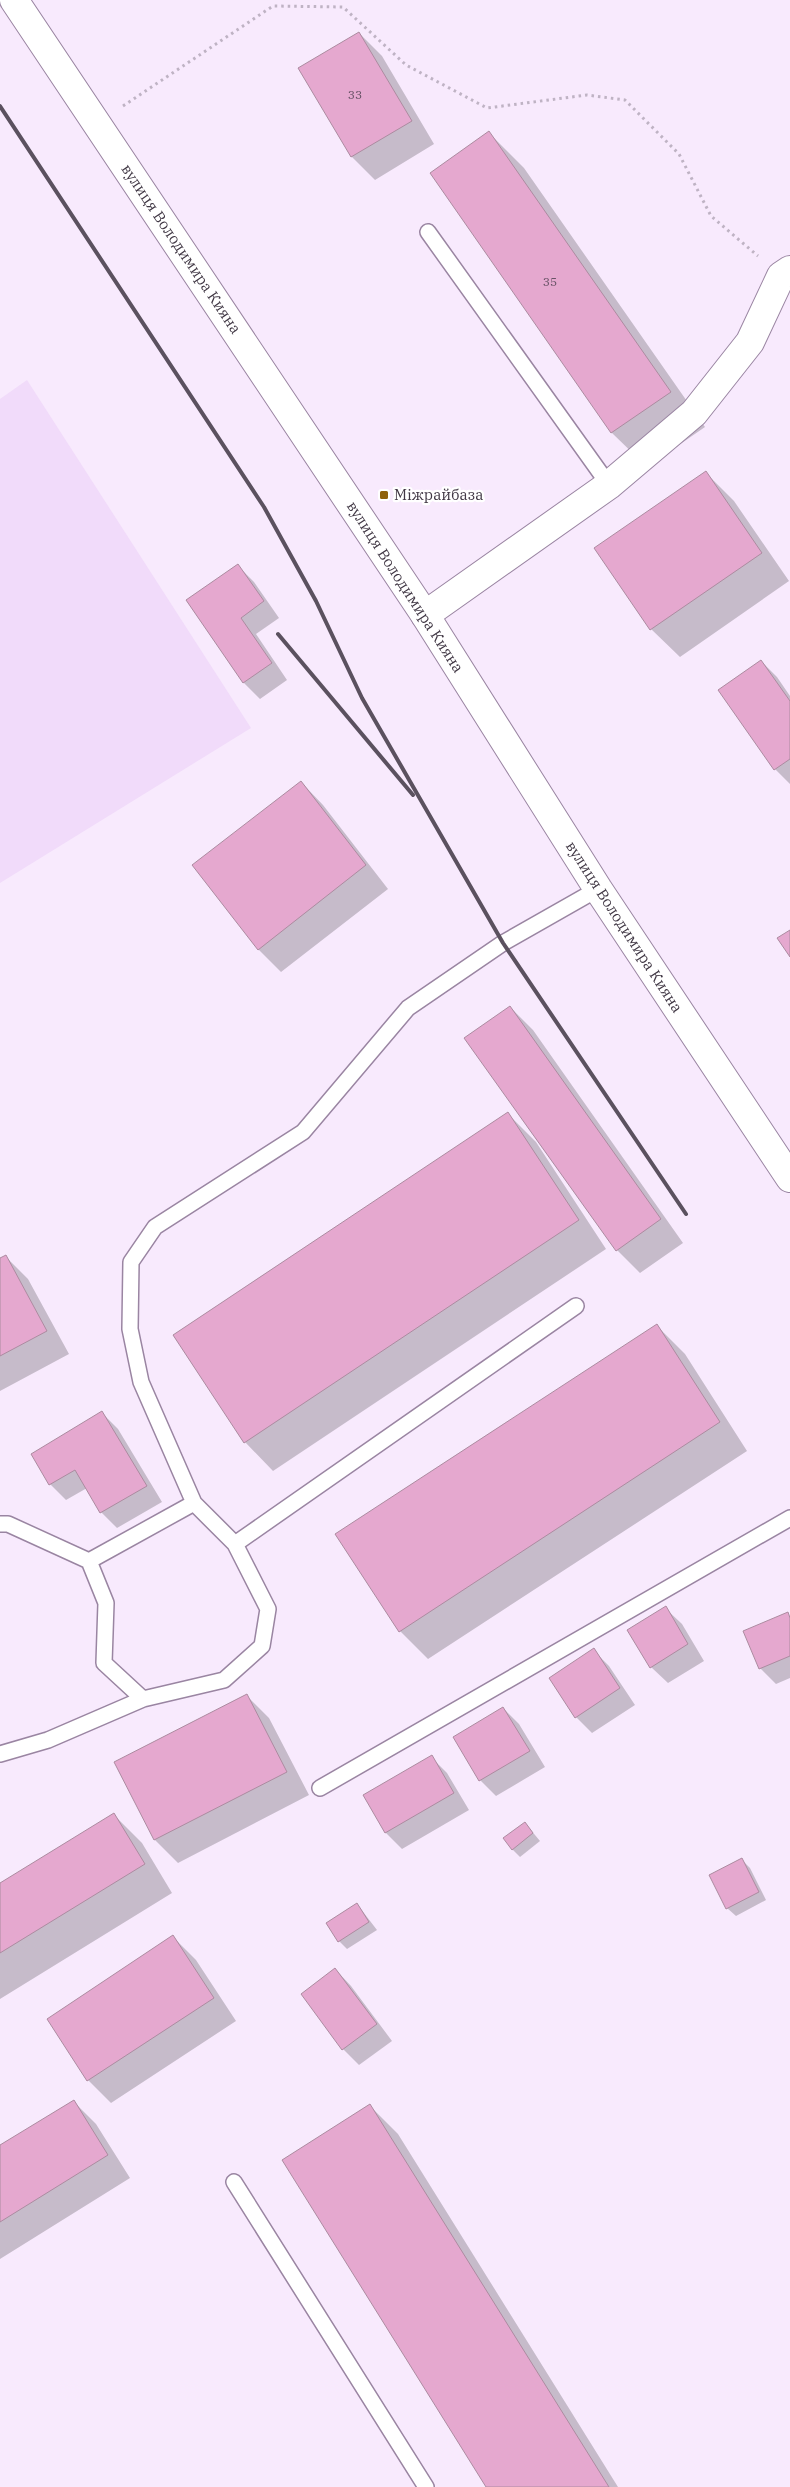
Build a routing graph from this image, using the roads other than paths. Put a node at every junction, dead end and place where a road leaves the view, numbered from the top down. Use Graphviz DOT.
graph roads {
  1 [pos="21,7"];
  2 [pos="428,232"];
  3 [pos="786,273"];
  4 [pos="609,485"];
  5 [pos="425,615"];
  6 [pos="598,889"];
  7 [pos="790,1178"];
  8 [pos="576,1306"];
  9 [pos="194,1503"];
  10 [pos="790,1518"];
  11 [pos="0,1524"];
  12 [pos="235,1544"];
  13 [pos="89,1561"];
  14 [pos="143,1699"];
  15 [pos="0,1754"];
  16 [pos="320,1788"];
  17 [pos="234,2182"];
  18 [pos="426,2487"];
  1 -- 5 [label="main road, вулиця Володимира Кияна"];
  2 -- 4 [label="lane"];
  3 -- 4 [label="main road"];
  4 -- 5 [label="main road"];
  5 -- 6 [label="main road, вулиця Володимира Кияна"];
  6 -- 7 [label="main road, вулиця Володимира Кияна"];
  6 -- 9 [label="lane"];
  8 -- 12 [label="lane"];
  9 -- 12 [label="lane"];
  9 -- 13 [label="lane"];
  10 -- 16 [label="lane"];
  11 -- 13 [label="lane"];
  12 -- 14 [label="lane"];
  13 -- 14 [label="lane"];
  14 -- 15 [label="lane"];
  17 -- 18 [label="lane"];
}
